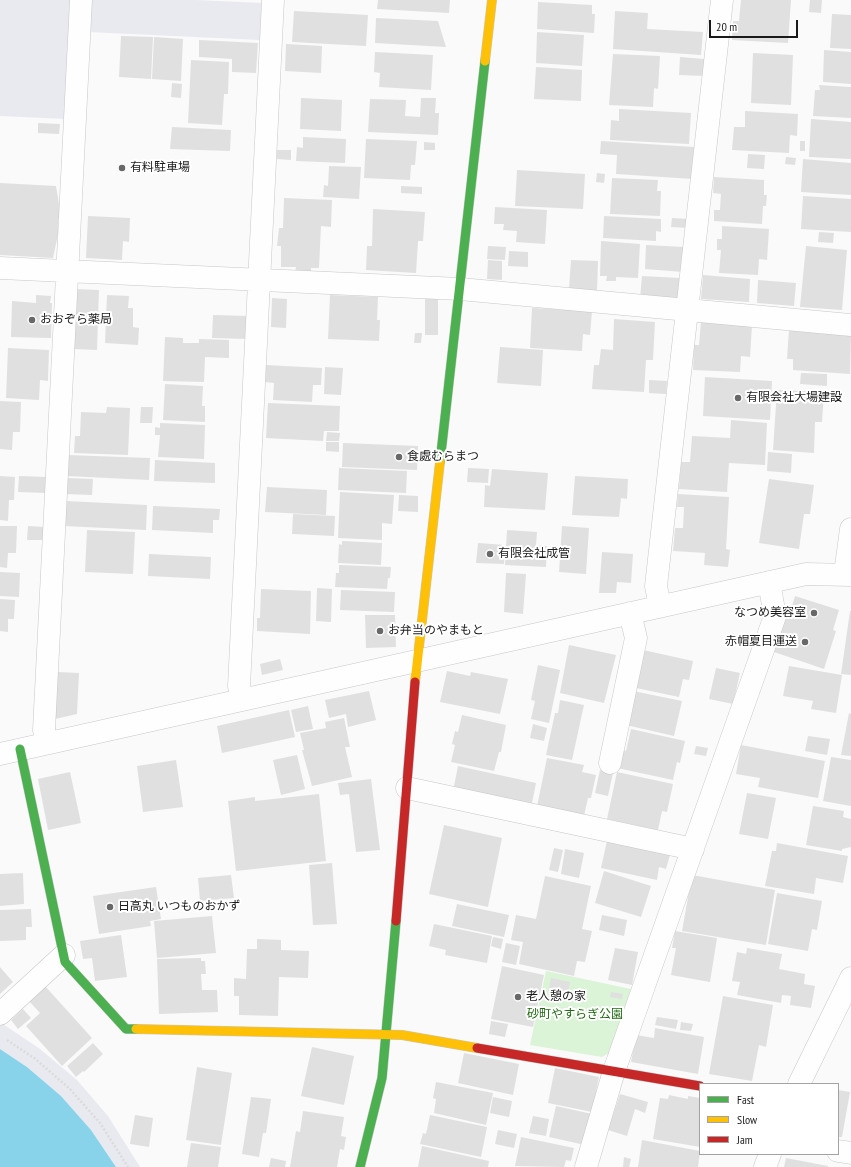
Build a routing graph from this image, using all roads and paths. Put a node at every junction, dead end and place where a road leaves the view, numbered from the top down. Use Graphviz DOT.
graph roads {
  1 [pos="81,0"];
  2 [pos="273,0"];
  3 [pos="492,0"];
  4 [pos="722,0"];
  5 [pos="0,268"];
  6 [pos="67,272"];
  7 [pos="260,280"];
  8 [pos="460,289"];
  9 [pos="687,310"];
  10 [pos="851,325"];
  11 [pos="851,529"];
  12 [pos="848,575"];
  13 [pos="769,582"];
  14 [pos="660,606"];
  15 [pos="630,613"];
  16 [pos="417,661"];
  17 [pos="242,700"];
  18 [pos="47,743"];
  19 [pos="10,752"];
  20 [pos="610,762"];
  21 [pos="407,788"];
  22 [pos="693,849"];
  23 [pos="64,955"];
  24 [pos="851,978"];
  25 [pos="0,1014"];
  26 [pos="387,1035"];
  27 [pos="6,1039"];
  28 [pos="614,1071"];
  29 [pos="799,1083"];
  30 [pos="699,1086"];
  31 [pos="839,1151"];
  32 [pos="851,1153"];
  33 [pos="770,1155"];
  34 [pos="128,1167"];
  35 [pos="360,1167"];
  36 [pos="586,1167"];
  37 [pos="765,1167"];
  1 -- 6 [label="street"];
  2 -- 7 [label="street"];
  3 -- 8 [label="street"];
  4 -- 9 [label="street"];
  5 -- 6 [label="street"];
  6 -- 7 [label="street"];
  6 -- 18 [label="street"];
  7 -- 8 [label="street"];
  7 -- 17 [label="street"];
  8 -- 9 [label="street"];
  8 -- 16 [label="street"];
  9 -- 10 [label="street"];
  9 -- 14 [label="street"];
  11 -- 12 [label="street"];
  12 -- 13 [label="street"];
  13 -- 14 [label="street"];
  13 -- 22 [label="street"];
  14 -- 15 [label="street"];
  15 -- 16 [label="street"];
  15 -- 20 [label="street"];
  16 -- 17 [label="street"];
  16 -- 21 [label="street"];
  17 -- 18 [label="street"];
  18 -- 19 [label="street"];
  19 -- 23 [label="street"];
  21 -- 22 [label="street"];
  21 -- 26 [label="street"];
  22 -- 28 [label="street"];
  23 -- 25 [label="street"];
  23 -- 26 [label="street"];
  24 -- 29 [label="street"];
  26 -- 28 [label="street"];
  26 -- 35 [label="street"];
  27 -- 34 [label="path"];
  28 -- 30 [label="street"];
  28 -- 36 [label="street"];
  31 -- 32 [label="street"];
  33 -- 37 [label="street"];
}
